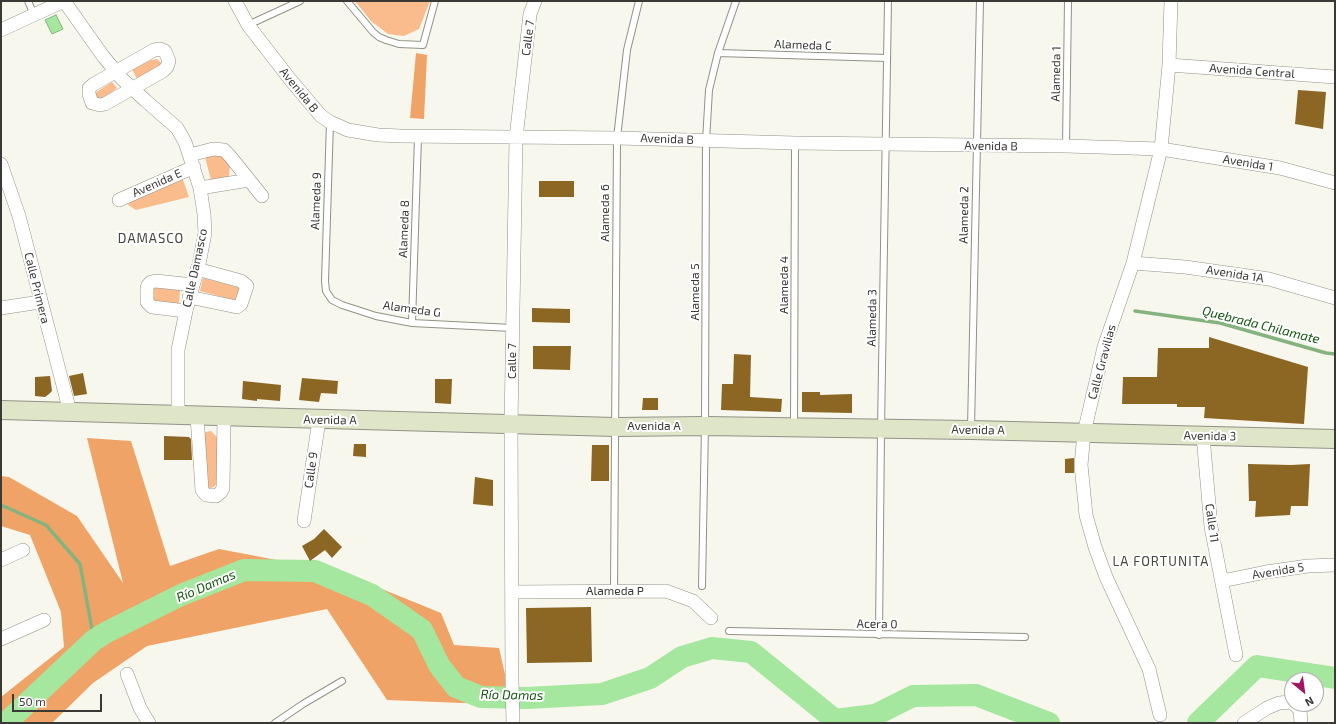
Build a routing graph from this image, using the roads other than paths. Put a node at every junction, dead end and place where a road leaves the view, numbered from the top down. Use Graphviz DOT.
graph roads {
  1 [pos="28,1"];
  2 [pos="64,1"];
  3 [pos="236,1"];
  4 [pos="300,1"];
  5 [pos="347,1"];
  6 [pos="435,1"];
  7 [pos="535,1"];
  8 [pos="639,1"];
  9 [pos="736,1"];
  10 [pos="888,1"];
  11 [pos="980,1"];
  12 [pos="1068,1"];
  13 [pos="1171,1"];
  14 [pos="34,15"];
  15 [pos="248,25"];
  16 [pos="1,30"];
  17 [pos="718,53"];
  18 [pos="887,58"];
  19 [pos="1169,65"];
  20 [pos="116,71"];
  21 [pos="1335,77"];
  22 [pos="132,88"];
  23 [pos="330,122"];
  24 [pos="418,137"];
  25 [pos="516,138"];
  26 [pos="617,138"];
  27 [pos="706,141"];
  28 [pos="795,143"];
  29 [pos="886,145"];
  30 [pos="976,146"];
  31 [pos="1066,146"];
  32 [pos="1161,149"];
  33 [pos="192,161"];
  34 [pos="1,164"];
  35 [pos="249,180"];
  36 [pos="1335,183"];
  37 [pos="200,188"];
  38 [pos="262,196"];
  39 [pos="119,200"];
  40 [pos="1133,263"];
  41 [pos="197,269"];
  42 [pos="325,281"];
  43 [pos="191,291"];
  44 [pos="1335,298"];
  45 [pos="40,302"];
  46 [pos="1,308"];
  47 [pos="186,311"];
  48 [pos="412,323"];
  49 [pos="512,328"];
  50 [pos="1,410"];
  51 [pos="70,412"];
  52 [pos="178,415"];
  53 [pos="197,416"];
  54 [pos="224,417"];
  55 [pos="319,420"];
  56 [pos="511,424"];
  57 [pos="705,426"];
  58 [pos="615,427"];
  59 [pos="794,428"];
  60 [pos="881,429"];
  61 [pos="971,430"];
  62 [pos="1084,433"];
  63 [pos="1203,436"];
  64 [pos="1335,439"];
  65 [pos="304,521"];
  66 [pos="23,550"];
  67 [pos="1,560"];
  68 [pos="1335,565"];
  69 [pos="1222,581"];
  70 [pos="702,586"];
  71 [pos="614,591"];
  72 [pos="512,592"];
  73 [pos="711,618"];
  74 [pos="44,620"];
  75 [pos="729,631"];
  76 [pos="879,635"];
  77 [pos="1025,637"];
  78 [pos="1,639"];
  79 [pos="1236,655"];
  80 [pos="127,674"];
  81 [pos="342,681"];
  82 [pos="1284,703"];
  83 [pos="1300,712"];
  84 [pos="1160,715"];
  85 [pos="150,723"];
  86 [pos="275,723"];
  87 [pos="513,723"];
  88 [pos="1244,723"];
  89 [pos="1301,723"];
  1 -- 14 [label="lane"];
  2 -- 14 [label="street"];
  2 -- 20 [label="street, Calle Damasco"];
  3 -- 15 [label="street, Avenida B"];
  4 -- 15 [label="lane"];
  5 -- 6 [label="lane"];
  7 -- 25 [label="street, Calle 7"];
  8 -- 26 [label="lane, Alameda 6"];
  9 -- 17 [label="lane, Alameda 5"];
  10 -- 18 [label="lane, Alameda 3"];
  11 -- 30 [label="lane, Alameda 2"];
  12 -- 31 [label="lane, Alameda 1"];
  13 -- 19 [label="street, Calle Gravilias"];
  14 -- 16 [label="street"];
  15 -- 23 [label="street, Avenida B"];
  17 -- 18 [label="lane, Alameda C"];
  17 -- 27 [label="lane, Alameda 5"];
  18 -- 29 [label="lane, Alameda 3"];
  19 -- 21 [label="street, Avenida Central"];
  19 -- 32 [label="street, Calle Gravilias"];
  20 -- 22 [label="street, Calle Damasco"];
  20 -- 22 [label="street"];
  20 -- 22 [label="street"];
  22 -- 33 [label="street, Calle Damasco"];
  23 -- 24 [label="street, Avenida B"];
  23 -- 42 [label="lane, Alameda 9"];
  24 -- 25 [label="street, Avenida B"];
  24 -- 48 [label="lane, Alameda 8"];
  25 -- 26 [label="street, Avenida B"];
  25 -- 49 [label="street, Calle 7"];
  26 -- 27 [label="street, Avenida B"];
  26 -- 58 [label="lane, Alameda 6"];
  27 -- 28 [label="street, Avenida B"];
  27 -- 57 [label="lane, Alameda 5"];
  28 -- 29 [label="street, Avenida B"];
  28 -- 59 [label="lane, Alameda 4"];
  29 -- 30 [label="street, Avenida B"];
  29 -- 60 [label="lane, Alameda 3"];
  30 -- 31 [label="street, Avenida B"];
  30 -- 61 [label="lane, Alameda 2"];
  31 -- 32 [label="street, Avenida B"];
  32 -- 36 [label="street, Avenida 1"];
  32 -- 40 [label="street, Calle Gravilias"];
  33 -- 35 [label="street, Avenida E"];
  33 -- 37 [label="street, Calle Damasco"];
  33 -- 39 [label="street, Avenida E"];
  34 -- 45 [label="street, Calle Primera"];
  35 -- 37 [label="street"];
  35 -- 38 [label="street"];
  37 -- 41 [label="street, Calle Damasco"];
  40 -- 44 [label="street, Avenida 1A"];
  40 -- 62 [label="street, Calle Gravilias"];
  41 -- 43 [label="street, Calle Damasco"];
  41 -- 43 [label="street"];
  42 -- 48 [label="lane, Alameda G"];
  43 -- 47 [label="street, Calle Damasco"];
  43 -- 47 [label="street"];
  45 -- 46 [label="street"];
  45 -- 51 [label="street, Calle Primera"];
  47 -- 52 [label="street, Calle Damasco"];
  48 -- 49 [label="lane, Alameda G"];
  49 -- 56 [label="street, Calle 7"];
  50 -- 51 [label="street, Avenida A"];
  51 -- 52 [label="street, Avenida A"];
  52 -- 53 [label="street, Avenida A"];
  53 -- 54 [label="street, Avenida A"];
  53 -- 54 [label="street"];
  54 -- 55 [label="street, Avenida A"];
  55 -- 56 [label="street, Avenida A"];
  55 -- 65 [label="street, Calle 9"];
  56 -- 58 [label="street, Avenida A"];
  56 -- 72 [label="street, Calle 7"];
  57 -- 58 [label="street, Avenida A"];
  57 -- 59 [label="street, Avenida A"];
  57 -- 70 [label="lane, Alameda 5"];
  58 -- 71 [label="lane"];
  59 -- 60 [label="street, Avenida A"];
  60 -- 61 [label="street, Avenida A"];
  60 -- 76 [label="lane, Alameda 3"];
  61 -- 62 [label="street, Avenida A"];
  62 -- 63 [label="street, Avenida 3"];
  62 -- 84 [label="street, Calle Gravilias"];
  63 -- 64 [label="street, Avenida 3"];
  63 -- 69 [label="street, Calle 11"];
  66 -- 67 [label="street"];
  68 -- 69 [label="street, Avenida 5"];
  69 -- 79 [label="street, Calle 11"];
  71 -- 72 [label="street, Alameda P"];
  71 -- 73 [label="street, Alameda P"];
  72 -- 87 [label="street, Calle 7"];
  74 -- 78 [label="street"];
  75 -- 76 [label="lane, Acera 0"];
  76 -- 77 [label="lane, Acera 0"];
  80 -- 85 [label="street"];
  81 -- 86 [label="lane"];
  82 -- 88 [label="street"];
  83 -- 89 [label="street"];
}
